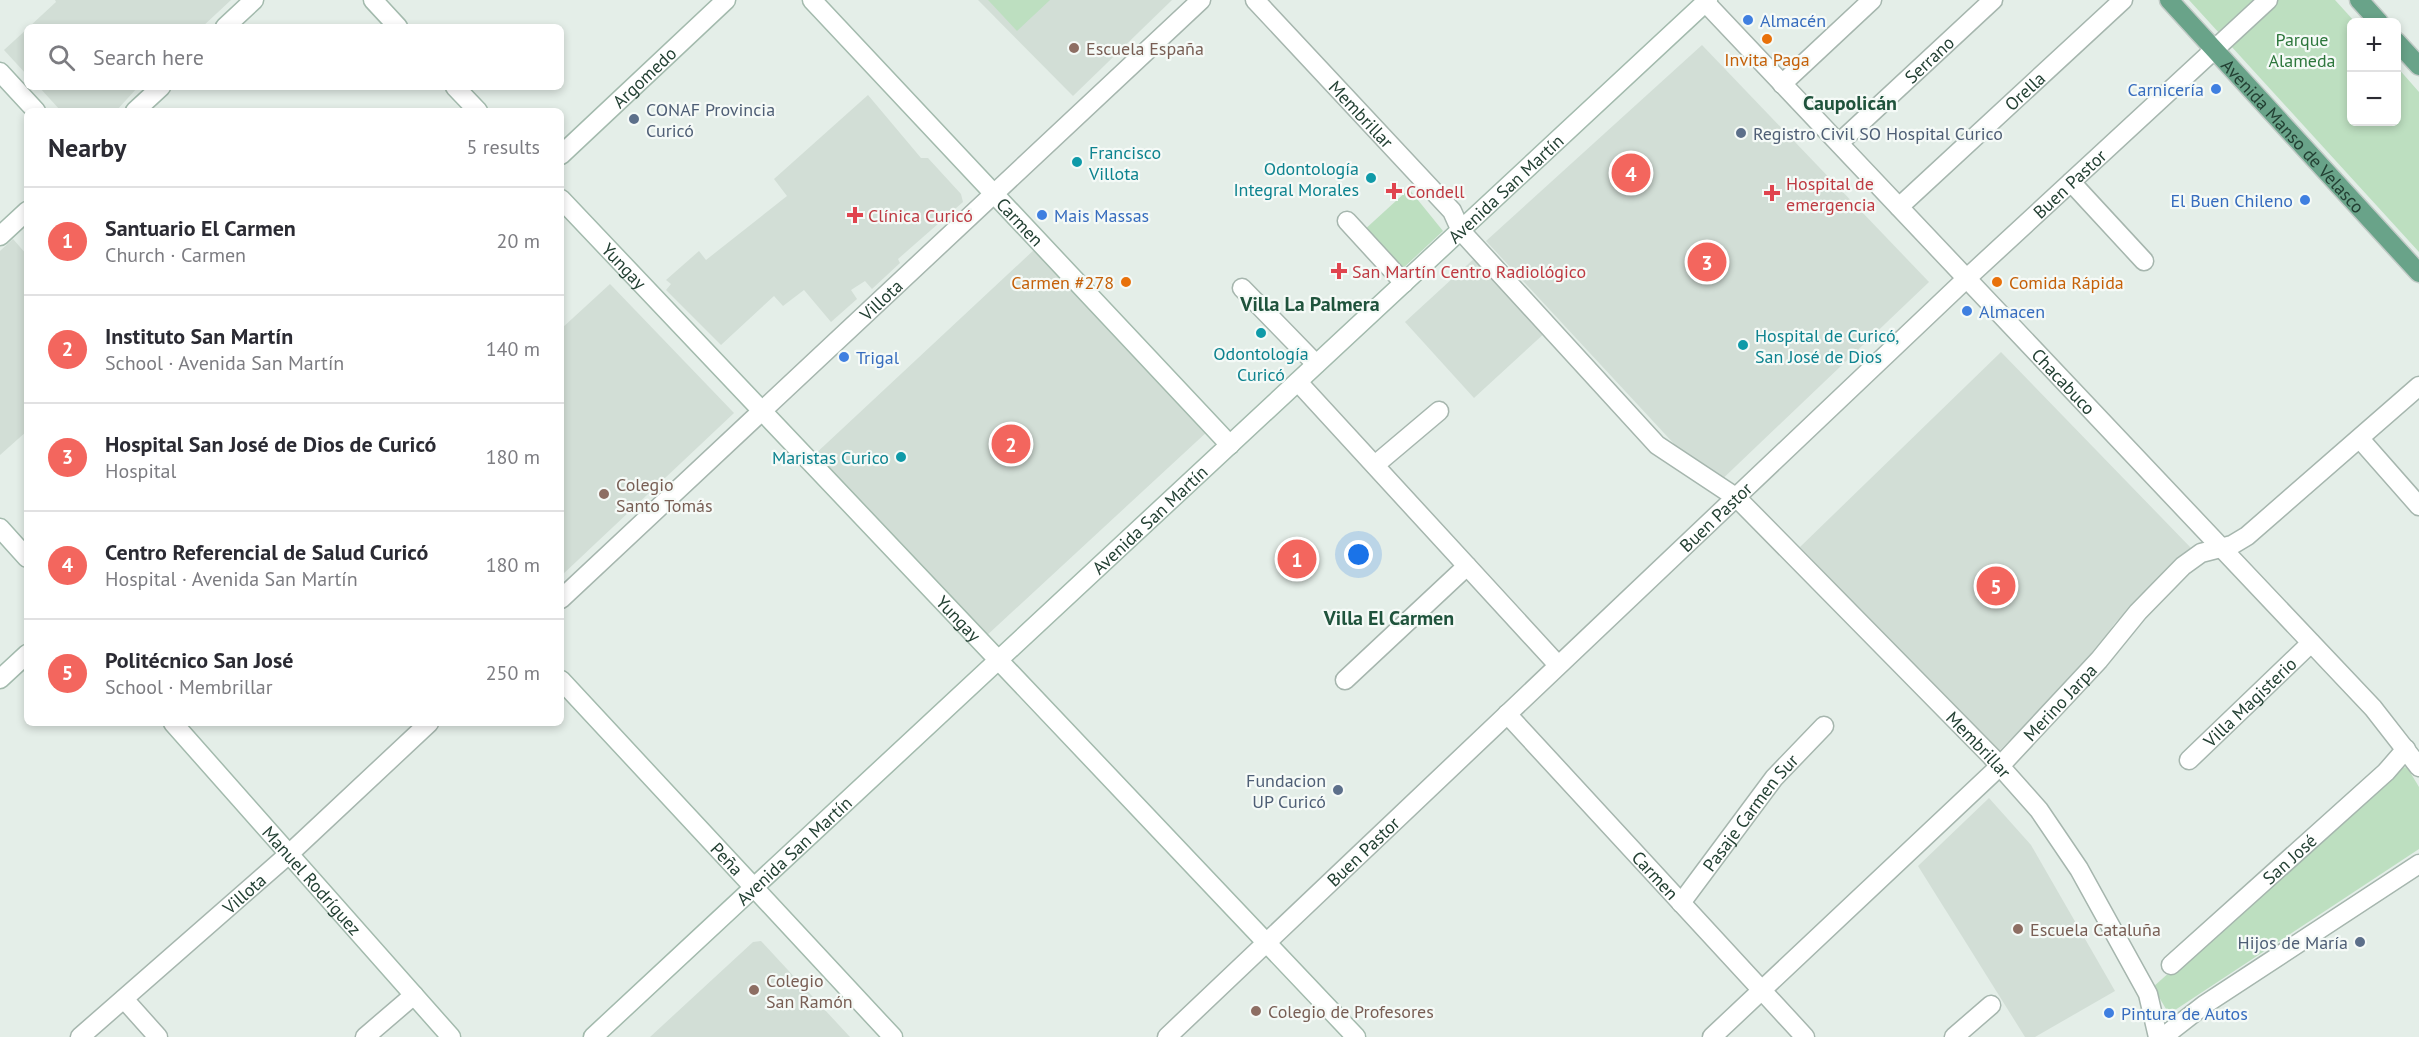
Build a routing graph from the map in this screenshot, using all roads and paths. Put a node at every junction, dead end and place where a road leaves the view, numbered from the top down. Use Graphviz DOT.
graph roads {
  1 [pos="254,0"];
  2 [pos="373,0"];
  3 [pos="726,0"];
  4 [pos="812,0"];
  5 [pos="1201,0"];
  6 [pos="1255,0"];
  7 [pos="1872,0"];
  8 [pos="1993,0"];
  9 [pos="2123,0"];
  10 [pos="2169,0"];
  11 [pos="2268,0"];
  12 [pos="2359,0"];
  13 [pos="1705,1"];
  14 [pos="2375,18"];
  15 [pos="228,24"];
  16 [pos="395,24"];
  17 [pos="2401,46"];
  18 [pos="2214,50"];
  19 [pos="2419,66"];
  20 [pos="0,72"];
  21 [pos="1782,84"];
  22 [pos="157,90"];
  23 [pos="458,90"];
  24 [pos="33,108"];
  25 [pos="138,108"];
  26 [pos="475,108"];
  27 [pos="1839,143"];
  28 [pos="564,151"];
  29 [pos="2071,182"];
  30 [pos="995,193"];
  31 [pos="564,202"];
  32 [pos="1899,207"];
  33 [pos="24,214"];
  34 [pos="1347,221"];
  35 [pos="1461,231"];
  36 [pos="0,236"];
  37 [pos="2144,261"];
  38 [pos="2419,273"];
  39 [pos="1966,279"];
  40 [pos="1404,283"];
  41 [pos="1242,288"];
  42 [pos="1316,364"];
  43 [pos="1298,382"];
  44 [pos="2419,386"];
  45 [pos="762,411"];
  46 [pos="1439,411"];
  47 [pos="2360,439"];
  48 [pos="1230,445"];
  49 [pos="1375,465"];
  50 [pos="1737,498"];
  51 [pos="2419,506"];
  52 [pos="0,528"];
  53 [pos="2222,548"];
  54 [pos="24,555"];
  55 [pos="1467,566"];
  56 [pos="564,596"];
  57 [pos="2311,643"];
  58 [pos="24,657"];
  59 [pos="997,661"];
  60 [pos="1558,665"];
  61 [pos="0,679"];
  62 [pos="1345,680"];
  63 [pos="564,683"];
  64 [pos="1507,714"];
  65 [pos="176,726"];
  66 [pos="426,726"];
  67 [pos="1824,726"];
  68 [pos="2406,749"];
  69 [pos="2189,760"];
  70 [pos="2000,766"];
  71 [pos="2419,767"];
  72 [pos="289,854"];
  73 [pos="2419,864"];
  74 [pos="754,887"];
  75 [pos="1681,903"];
  76 [pos="1266,943"];
  77 [pos="2171,965"];
  78 [pos="1762,990"];
  79 [pos="414,995"];
  80 [pos="124,999"];
  81 [pos="1991,1005"];
  82 [pos="80,1037"];
  83 [pos="158,1037"];
  84 [pos="365,1037"];
  85 [pos="451,1037"];
  86 [pos="593,1037"];
  87 [pos="893,1037"];
  88 [pos="1167,1037"];
  89 [pos="1356,1037"];
  90 [pos="1713,1037"];
  91 [pos="1805,1037"];
  92 [pos="1954,1037"];
  93 [pos="2158,1037"];
  94 [pos="2163,1037"];
  1 -- 15 [label="street"];
  2 -- 16 [label="street"];
  3 -- 28 [label="street, Argomedo"];
  4 -- 30 [label="street, Carmen"];
  5 -- 30 [label="street, Villota"];
  6 -- 35 [label="street, Membrillar"];
  7 -- 21 [label="street"];
  8 -- 27 [label="street, Serrano"];
  9 -- 32 [label="street, Orella"];
  10 -- 18 [label="main road, Avenida Manso de Velasco"];
  11 -- 18 [label="street, Buen Pastor"];
  12 -- 14 [label="main road"];
  13 -- 21 [label="street, Chacabuco"];
  13 -- 35 [label="street, Avenida San Martín"];
  17 -- 19 [label="main road"];
  18 -- 29 [label="street, Buen Pastor"];
  18 -- 38 [label="main road, Avenida Manso de Velasco"];
  20 -- 24 [label="street"];
  21 -- 27 [label="street, Chacabuco"];
  22 -- 25 [label="street"];
  23 -- 26 [label="street"];
  27 -- 32 [label="street, Chacabuco"];
  29 -- 37 [label="street"];
  29 -- 39 [label="street, Buen Pastor"];
  30 -- 45 [label="street, Villota"];
  30 -- 48 [label="street, Carmen"];
  31 -- 45 [label="street, Yungay"];
  32 -- 39 [label="street, Chacabuco"];
  33 -- 36 [label="street"];
  34 -- 40 [label="street"];
  35 -- 40 [label="street, Avenida San Martín"];
  35 -- 50 [label="street, Membrillar"];
  39 -- 50 [label="street, Buen Pastor"];
  39 -- 53 [label="street, Chacabuco"];
  40 -- 42 [label="street, Avenida San Martín"];
  41 -- 42 [label="street"];
  42 -- 43 [label="street, Avenida San Martín"];
  43 -- 48 [label="street, Avenida San Martín"];
  43 -- 49 [label="street"];
  44 -- 47 [label="street, Merino Jarpa"];
  45 -- 56 [label="street, Villota"];
  45 -- 59 [label="street, Yungay"];
  46 -- 49 [label="street"];
  47 -- 51 [label="street"];
  47 -- 53 [label="street, Merino Jarpa"];
  48 -- 59 [label="street, Avenida San Martín"];
  49 -- 55 [label="street"];
  50 -- 60 [label="street, Buen Pastor"];
  50 -- 70 [label="street, Membrillar"];
  52 -- 54 [label="street"];
  53 -- 57 [label="street, Chacabuco"];
  53 -- 70 [label="street, Merino Jarpa"];
  55 -- 60 [label="street"];
  55 -- 62 [label="street"];
  57 -- 68 [label="street, Chacabuco"];
  57 -- 69 [label="street, Villa Magisterio"];
  58 -- 61 [label="street"];
  59 -- 74 [label="street, Avenida San Martín"];
  59 -- 76 [label="street, Yungay"];
  60 -- 64 [label="street, Buen Pastor"];
  63 -- 74 [label="street, Peña"];
  64 -- 75 [label="street, Carmen"];
  64 -- 76 [label="street, Buen Pastor"];
  65 -- 72 [label="street, Manuel Rodríguez"];
  66 -- 72 [label="street, Villota"];
  67 -- 75 [label="street, Pasaje Carmen Sur"];
  68 -- 71 [label="street, Chacabuco"];
  68 -- 77 [label="street, San José"];
  70 -- 78 [label="street, Merino Jarpa"];
  70 -- 93 [label="street, Membrillar"];
  72 -- 79 [label="street, Manuel Rodríguez"];
  72 -- 80 [label="street, Villota"];
  73 -- 94 [label="street"];
  74 -- 86 [label="street, Avenida San Martín"];
  74 -- 87 [label="street, Peña"];
  75 -- 78 [label="street, Carmen"];
  76 -- 88 [label="street, Buen Pastor"];
  76 -- 89 [label="street, Yungay"];
  78 -- 90 [label="street, Merino Jarpa"];
  78 -- 91 [label="street, Carmen"];
  79 -- 84 [label="street"];
  79 -- 85 [label="street, Manuel Rodríguez"];
  80 -- 82 [label="street, Villota"];
  80 -- 83 [label="street"];
  81 -- 92 [label="street"];
}
